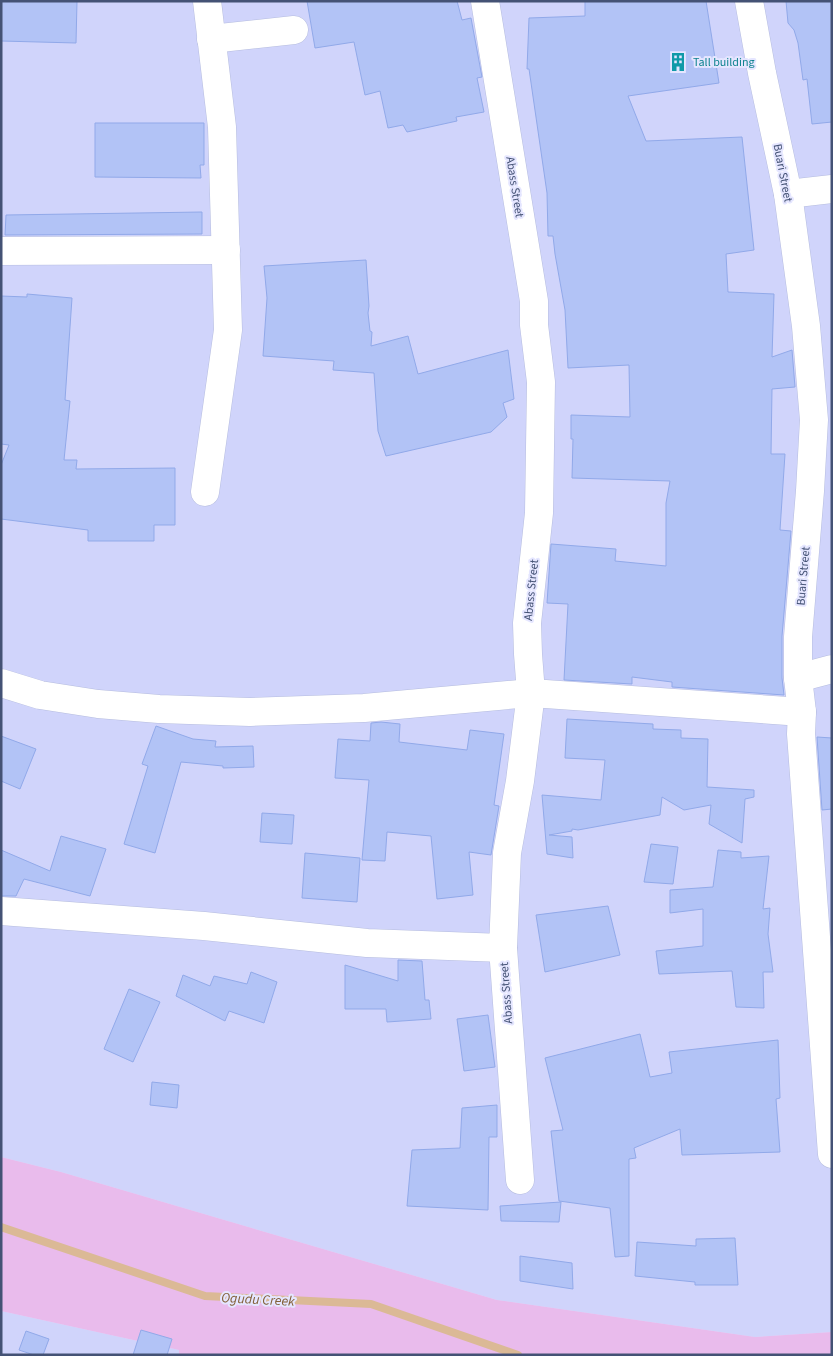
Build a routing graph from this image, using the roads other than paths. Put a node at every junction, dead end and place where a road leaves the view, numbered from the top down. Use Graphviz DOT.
graph roads {
  1 [pos="207,1"];
  2 [pos="485,1"];
  3 [pos="749,1"];
  4 [pos="294,30"];
  5 [pos="211,39"];
  6 [pos="832,189"];
  7 [pos="788,194"];
  8 [pos="226,250"];
  9 [pos="1,251"];
  10 [pos="205,492"];
  11 [pos="832,669"];
  12 [pos="798,678"];
  13 [pos="1,683"];
  14 [pos="531,693"];
  15 [pos="802,712"];
  16 [pos="1,911"];
  17 [pos="503,948"];
  18 [pos="832,1154"];
  19 [pos="520,1180"];
  1 -- 5 [label="street"];
  2 -- 14 [label="street, Abass Street"];
  3 -- 7 [label="street, Buari Street"];
  4 -- 5 [label="street"];
  5 -- 8 [label="street"];
  6 -- 7 [label="street"];
  7 -- 12 [label="street, Buari Street"];
  8 -- 9 [label="street"];
  8 -- 10 [label="street"];
  11 -- 12 [label="street"];
  12 -- 15 [label="street, Buari Street"];
  13 -- 14 [label="street"];
  14 -- 15 [label="street"];
  14 -- 17 [label="street, Abass Street"];
  15 -- 18 [label="street, Buari Street"];
  16 -- 17 [label="street"];
  17 -- 19 [label="street, Abass Street"];
}
